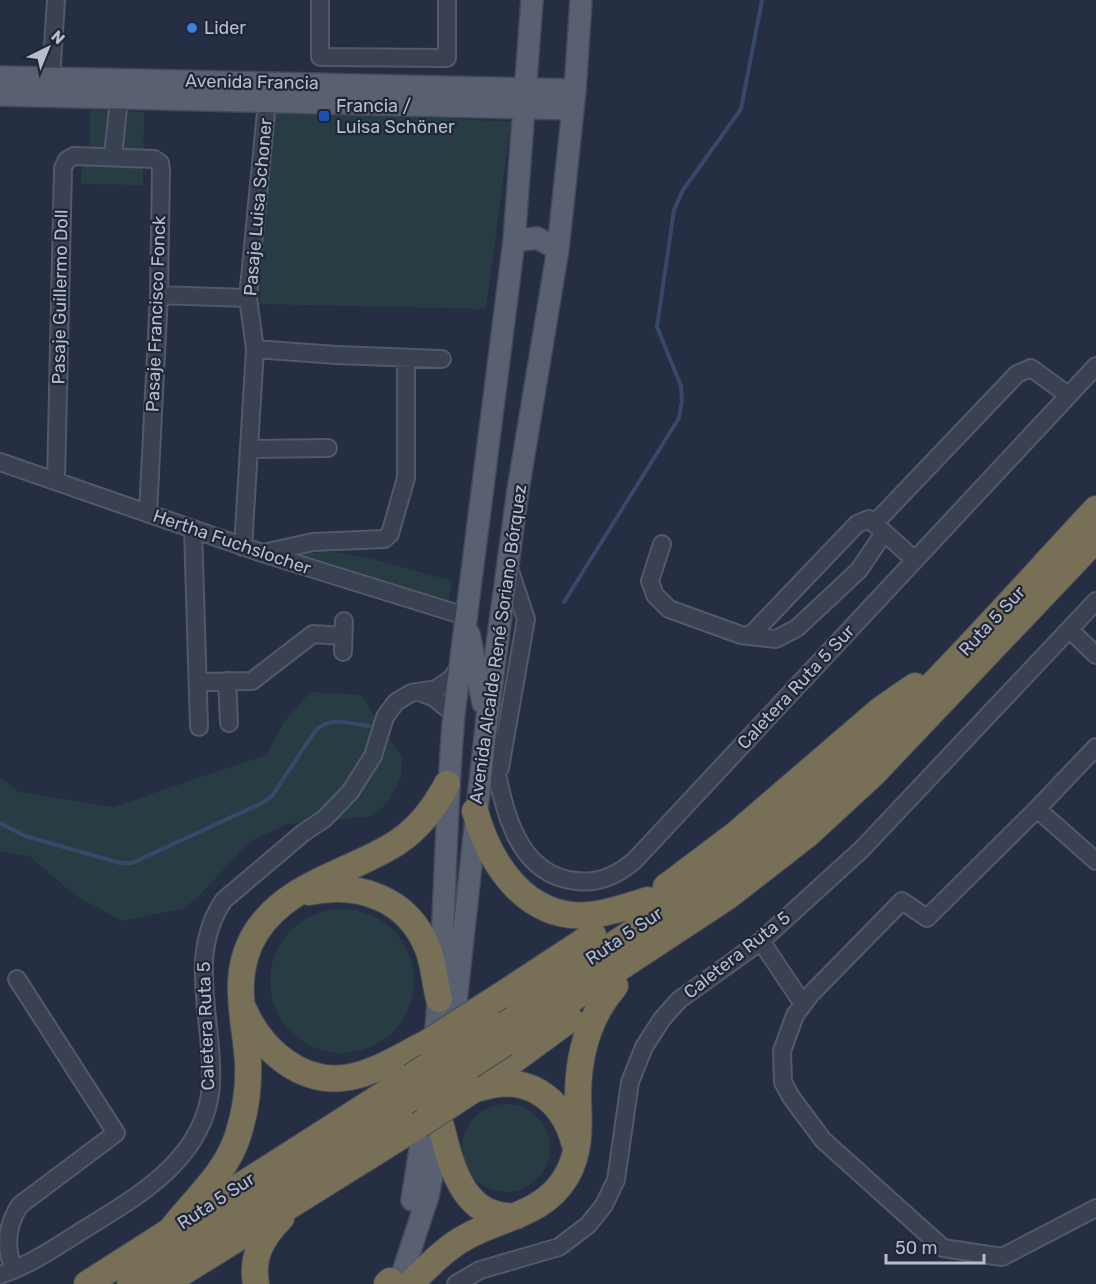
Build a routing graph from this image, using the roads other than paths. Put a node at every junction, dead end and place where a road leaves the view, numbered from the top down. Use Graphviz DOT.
graph roads {
  1 [pos="56,0"];
  2 [pos="321,0"];
  3 [pos="447,0"];
  4 [pos="532,0"];
  5 [pos="581,0"];
  6 [pos="386,57"];
  7 [pos="0,77"];
  8 [pos="51,78"];
  9 [pos="122,90"];
  10 [pos="268,92"];
  11 [pos="0,94"];
  12 [pos="30,95"];
  13 [pos="387,95"];
  14 [pos="526,98"];
  15 [pos="574,99"];
  16 [pos="113,156"];
  17 [pos="514,241"];
  18 [pos="558,249"];
  19 [pos="159,296"];
  20 [pos="248,298"];
  21 [pos="255,349"];
  22 [pos="442,358"];
  23 [pos="406,359"];
  24 [pos="1096,366"];
  25 [pos="1068,395"];
  26 [pos="328,448"];
  27 [pos="249,449"];
  28 [pos="0,462"];
  29 [pos="56,481"];
  30 [pos="1096,509"];
  31 [pos="148,513"];
  32 [pos="879,528"];
  33 [pos="193,529"];
  34 [pos="1096,539"];
  35 [pos="662,544"];
  36 [pos="243,547"];
  37 [pos="262,553"];
  38 [pos="915,560"];
  39 [pos="508,565"];
  40 [pos="1096,602"];
  41 [pos="465,616"];
  42 [pos="1070,630"];
  43 [pos="344,636"];
  44 [pos="750,636"];
  45 [pos="1096,655"];
  46 [pos="951,665"];
  47 [pos="459,668"];
  48 [pos="227,681"];
  49 [pos="198,682"];
  50 [pos="422,693"];
  51 [pos="454,714"];
  52 [pos="487,719"];
  53 [pos="229,723"];
  54 [pos="199,727"];
  55 [pos="1096,747"];
  56 [pos="498,781"];
  57 [pos="447,784"];
  58 [pos="1037,809"];
  59 [pos="475,811"];
  60 [pos="1096,861"];
  61 [pos="727,897"];
  62 [pos="648,900"];
  63 [pos="286,901"];
  64 [pos="761,941"];
  65 [pos="17,979"];
  66 [pos="615,986"];
  67 [pos="239,992"];
  68 [pos="439,999"];
  69 [pos="803,1004"];
  70 [pos="498,1033"];
  71 [pos="421,1084"];
  72 [pos="484,1084"];
  73 [pos="430,1125"];
  74 [pos="575,1158"];
  75 [pos="297,1202"];
  76 [pos="1096,1208"];
  77 [pos="522,1215"];
  78 [pos="170,1231"];
  79 [pos="7,1273"];
  80 [pos="395,1283"];
  81 [pos="87,1284"];
  82 [pos="130,1284"];
  83 [pos="164,1284"];
  84 [pos="256,1284"];
  85 [pos="456,1284"];
  1 -- 8 [label="street"];
  2 -- 6 [label="street"];
  3 -- 6 [label="street"];
  4 -- 14 [label="main road, Avenida Alcalde René Soriano Bórquez"];
  5 -- 15 [label="main road, Avenida Alcalde René Soriano Bórquez"];
  6 -- 13 [label="street"];
  7 -- 8 [label="main road, Avenida Francia"];
  8 -- 9 [label="main road, Avenida Francia"];
  8 -- 12 [label="street"];
  9 -- 10 [label="main road, Avenida Francia"];
  9 -- 12 [label="main road, Avenida Francia"];
  9 -- 16 [label="street"];
  10 -- 13 [label="main road, Avenida Francia"];
  10 -- 20 [label="street, Pasaje Luisa Schoner"];
  11 -- 12 [label="main road, Avenida Francia"];
  13 -- 14 [label="main road, Avenida Francia"];
  14 -- 15 [label="main road, Avenida Francia"];
  14 -- 17 [label="main road, Avenida Alcalde René Soriano Bórquez"];
  15 -- 18 [label="main road, Avenida Alcalde René Soriano Bórquez"];
  16 -- 19 [label="street, Pasaje Francisco Fonck"];
  16 -- 29 [label="street, Pasaje Guillermo Doll"];
  17 -- 18 [label="main road"];
  17 -- 41 [label="main road, Avenida Alcalde René Soriano Bórquez"];
  18 -- 39 [label="main road, Avenida Alcalde René Soriano Bórquez"];
  19 -- 20 [label="street"];
  19 -- 31 [label="street, Pasaje Francisco Fonck"];
  20 -- 21 [label="street, Pasaje Luisa Schoner"];
  21 -- 23 [label="street"];
  21 -- 27 [label="street, Pasaje Luisa Schoner"];
  22 -- 23 [label="street"];
  23 -- 37 [label="street"];
  24 -- 25 [label="street, Caletera Ruta 5 Sur"];
  25 -- 32 [label="street"];
  25 -- 38 [label="street, Caletera Ruta 5 Sur"];
  26 -- 27 [label="street"];
  27 -- 36 [label="street, Pasaje Luisa Schoner"];
  28 -- 29 [label="street, Hertha Fuchslocher"];
  29 -- 31 [label="street, Hertha Fuchslocher"];
  30 -- 46 [label="highway, Ruta 5 Sur"];
  31 -- 33 [label="street, Hertha Fuchslocher"];
  32 -- 38 [label="street"];
  32 -- 44 [label="street"];
  32 -- 44 [label="street"];
  33 -- 36 [label="street, Hertha Fuchslocher"];
  33 -- 49 [label="street"];
  34 -- 61 [label="highway, Ruta 5 Sur"];
  35 -- 44 [label="street"];
  36 -- 37 [label="street, Hertha Fuchslocher"];
  37 -- 41 [label="street, Hertha Fuchslocher"];
  38 -- 56 [label="street, Caletera Ruta 5 Sur"];
  39 -- 52 [label="main road, Avenida Alcalde René Soriano Bórquez"];
  39 -- 56 [label="street, Caletera Ruta 5 Sur"];
  40 -- 42 [label="street, Caletera Ruta 5"];
  41 -- 47 [label="main road, Avenida Alcalde René Soriano Bórquez"];
  41 -- 52 [label="main road"];
  42 -- 45 [label="street"];
  42 -- 64 [label="street, Caletera Ruta 5"];
  43 -- 48 [label="street"];
  46 -- 62 [label="highway"];
  46 -- 70 [label="highway, Ruta 5 Sur"];
  47 -- 50 [label="street, Caletera Ruta 5"];
  47 -- 51 [label="main road, Avenida Alcalde René Soriano Bórquez"];
  48 -- 49 [label="street"];
  48 -- 53 [label="street"];
  49 -- 54 [label="street"];
  50 -- 51 [label="street"];
  50 -- 79 [label="street, Caletera Ruta 5"];
  51 -- 57 [label="main road, Avenida Alcalde René Soriano Bórquez"];
  52 -- 56 [label="street, Caletera Ruta 5 Sur"];
  52 -- 59 [label="main road, Avenida Alcalde René Soriano Bórquez"];
  55 -- 58 [label="street"];
  57 -- 63 [label="highway"];
  57 -- 68 [label="main road, Avenida Alcalde René Soriano Bórquez"];
  58 -- 60 [label="street"];
  58 -- 69 [label="street"];
  59 -- 62 [label="highway"];
  59 -- 73 [label="main road, Avenida Alcalde René Soriano Bórquez"];
  61 -- 66 [label="highway"];
  61 -- 70 [label="highway, Ruta 5 Sur"];
  62 -- 67 [label="highway, bridge"];
  63 -- 67 [label="highway"];
  63 -- 68 [label="highway"];
  64 -- 69 [label="street"];
  64 -- 85 [label="street, Caletera Ruta 5"];
  65 -- 79 [label="street"];
  66 -- 72 [label="highway"];
  66 -- 74 [label="highway"];
  67 -- 78 [label="highway"];
  68 -- 71 [label="main road, Avenida Alcalde René Soriano Bórquez"];
  69 -- 76 [label="street"];
  70 -- 71 [label="highway, Ruta 5 Sur, bridge"];
  71 -- 78 [label="highway, Ruta 5 Sur"];
  71 -- 80 [label="main road, Avenida Alcalde René Soriano Bórquez"];
  71 -- 82 [label="highway, Ruta 5 Sur"];
  72 -- 73 [label="highway, bridge"];
  72 -- 74 [label="highway"];
  73 -- 75 [label="highway"];
  73 -- 77 [label="highway"];
  73 -- 80 [label="main road, Avenida Alcalde René Soriano Bórquez"];
  74 -- 77 [label="highway"];
  75 -- 83 [label="highway"];
  75 -- 84 [label="highway"];
  77 -- 80 [label="highway"];
  78 -- 81 [label="highway, Ruta 5 Sur"];
}
